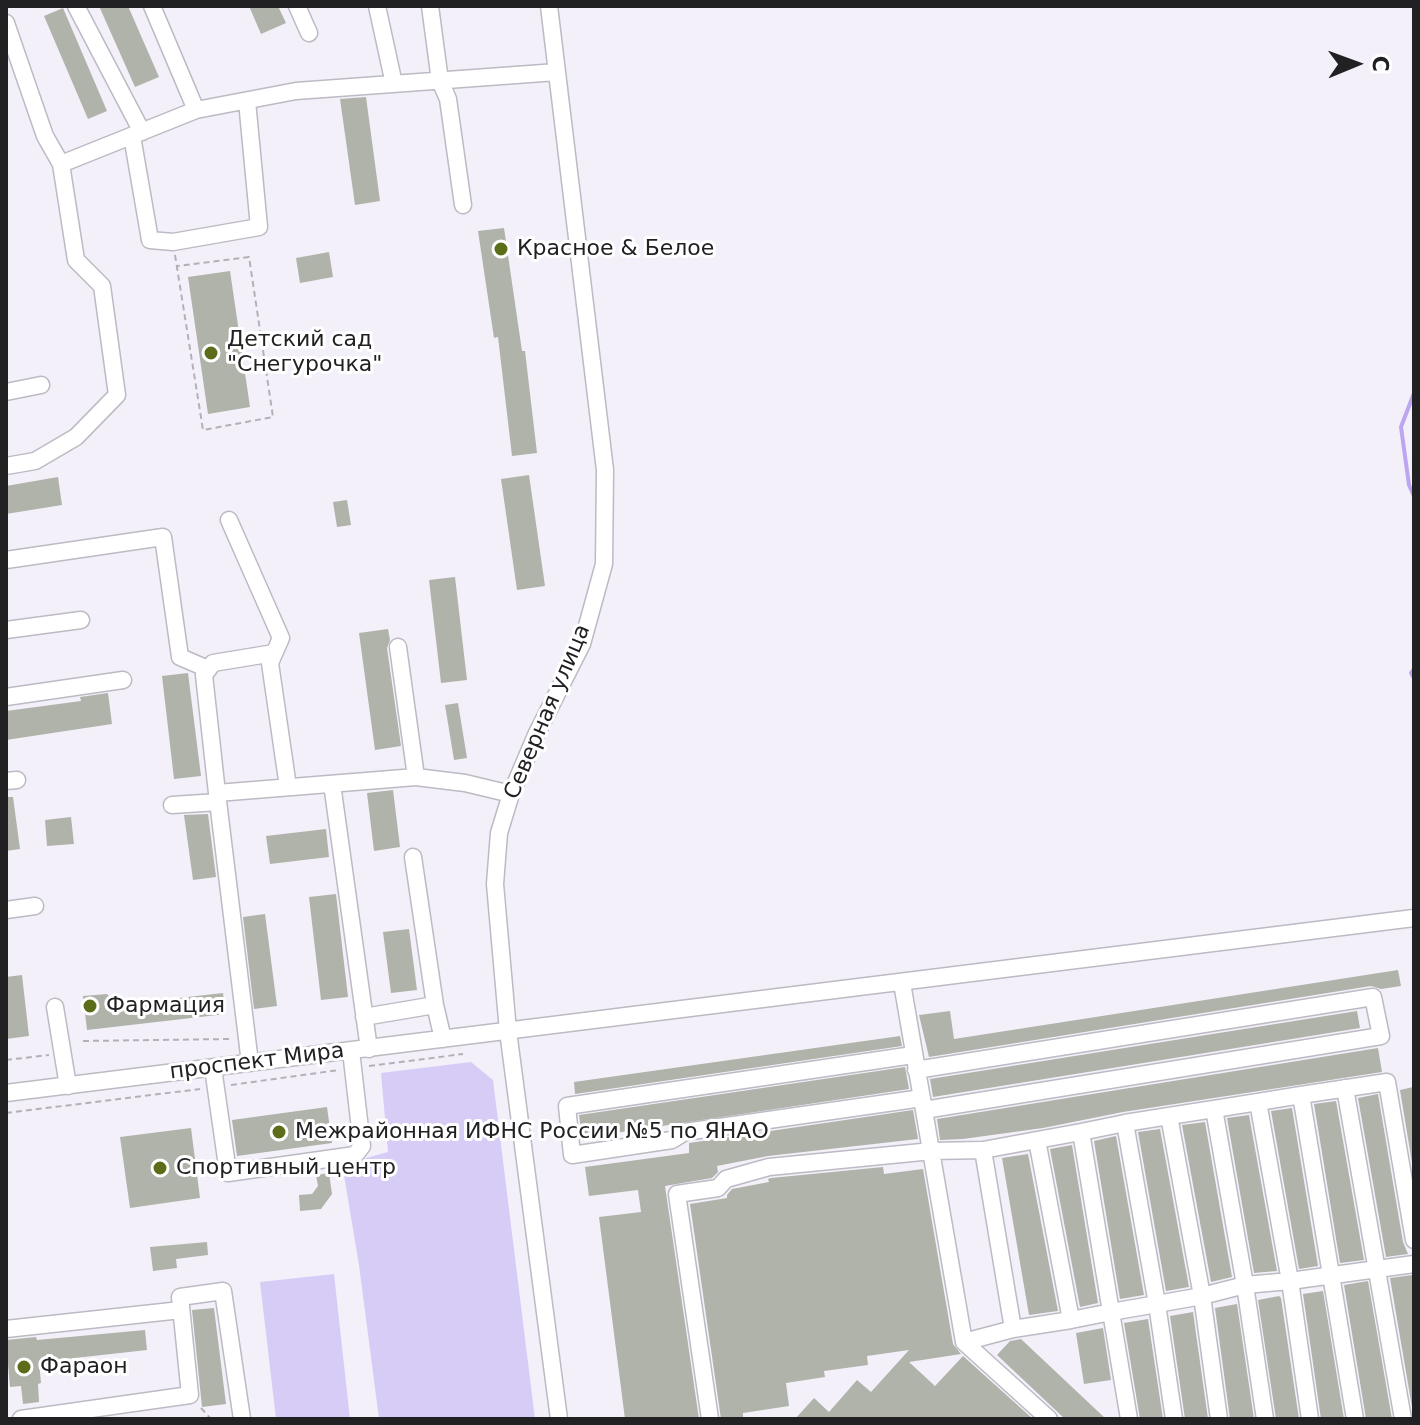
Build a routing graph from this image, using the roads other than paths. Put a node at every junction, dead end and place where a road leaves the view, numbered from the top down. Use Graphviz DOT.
graph roads {
  1 [pos="76,6"];
  2 [pos="152,6"];
  3 [pos="297,6"];
  4 [pos="377,6"];
  5 [pos="430,6"];
  6 [pos="549,6"];
  7 [pos="6,23"];
  8 [pos="309,33"];
  9 [pos="557,72"];
  10 [pos="440,81"];
  11 [pos="394,84"];
  12 [pos="247,101"];
  13 [pos="196,110"];
  14 [pos="137,134"];
  15 [pos="61,164"];
  16 [pos="463,205"];
  17 [pos="41,385"];
  18 [pos="6,392"];
  19 [pos="6,466"];
  20 [pos="229,520"];
  21 [pos="6,560"];
  22 [pos="81,620"];
  23 [pos="6,630"];
  24 [pos="398,647"];
  25 [pos="274,653"];
  26 [pos="208,669"];
  27 [pos="123,680"];
  28 [pos="6,697"];
  29 [pos="416,777"];
  30 [pos="332,784"];
  31 [pos="288,787"];
  32 [pos="511,794"];
  33 [pos="217,797"];
  34 [pos="172,805"];
  35 [pos="413,857"];
  36 [pos="35,906"];
  37 [pos="6,910"];
  38 [pos="1414,918"];
  39 [pos="902,983"];
  40 [pos="435,1005"];
  41 [pos="55,1007"];
  42 [pos="364,1017"];
  43 [pos="508,1031"];
  44 [pos="443,1039"];
  45 [pos="369,1049"];
  46 [pos="351,1051"];
  47 [pos="915,1062"];
  48 [pos="250,1063"];
  49 [pos="213,1068"];
  50 [pos="68,1086"];
  51 [pos="1345,1088"];
  52 [pos="6,1093"];
  53 [pos="1301,1095"];
  54 [pos="1258,1102"];
  55 [pos="923,1104"];
  56 [pos="1214,1109"];
  57 [pos="1169,1116"];
  58 [pos="1125,1123"];
  59 [pos="1081,1132"];
  60 [pos="1037,1140"];
  61 [pos="983,1150"];
  62 [pos="932,1151"];
  63 [pos="1414,1240"];
  64 [pos="1414,1264"];
  65 [pos="1378,1269"];
  66 [pos="1333,1276"];
  67 [pos="1290,1281"];
  68 [pos="1245,1285"];
  69 [pos="1202,1296"];
  70 [pos="1157,1304"];
  71 [pos="181,1310"];
  72 [pos="1111,1312"];
  73 [pos="1071,1320"];
  74 [pos="6,1329"];
  75 [pos="1013,1329"];
  76 [pos="964,1342"];
  77 [pos="81,1414"];
  78 [pos="30,1418"];
  79 [pos="242,1419"];
  80 [pos="559,1419"];
  81 [pos="710,1419"];
  82 [pos="1049,1419"];
  83 [pos="1129,1419"];
  84 [pos="1174,1419"];
  85 [pos="1219,1419"];
  86 [pos="1265,1419"];
  87 [pos="1310,1419"];
  88 [pos="1355,1419"];
  89 [pos="1403,1419"];
  1 -- 14 [label="street"];
  2 -- 13 [label="street"];
  3 -- 8 [label="street"];
  4 -- 11 [label="street"];
  5 -- 10 [label="street"];
  6 -- 9 [label="street, Северная улица"];
  7 -- 15 [label="street"];
  9 -- 10 [label="street"];
  9 -- 32 [label="street, Северная улица"];
  10 -- 11 [label="street"];
  10 -- 16 [label="street"];
  11 -- 12 [label="street"];
  12 -- 13 [label="street"];
  12 -- 14 [label="street"];
  13 -- 14 [label="street"];
  14 -- 15 [label="street"];
  15 -- 19 [label="street"];
  17 -- 18 [label="street"];
  20 -- 25 [label="street"];
  21 -- 26 [label="street"];
  22 -- 23 [label="street"];
  24 -- 29 [label="street"];
  25 -- 26 [label="street"];
  25 -- 31 [label="street"];
  26 -- 33 [label="street"];
  27 -- 28 [label="street"];
  29 -- 30 [label="street"];
  29 -- 32 [label="street"];
  30 -- 31 [label="street"];
  30 -- 42 [label="street"];
  31 -- 33 [label="street"];
  32 -- 43 [label="street, Северная улица"];
  33 -- 34 [label="street"];
  33 -- 48 [label="street"];
  35 -- 40 [label="street"];
  36 -- 37 [label="street"];
  38 -- 39 [label="street, проспект Мира"];
  39 -- 43 [label="street, проспект Мира"];
  39 -- 47 [label="street"];
  40 -- 42 [label="street"];
  40 -- 44 [label="street"];
  41 -- 50 [label="street"];
  42 -- 45 [label="street"];
  43 -- 44 [label="street, проспект Мира"];
  43 -- 80 [label="street, Северная улица"];
  44 -- 45 [label="street, проспект Мира"];
  45 -- 46 [label="street, проспект Мира"];
  46 -- 48 [label="street, проспект Мира"];
  46 -- 49 [label="street"];
  47 -- 55 [label="street"];
  47 -- 55 [label="street"];
  47 -- 55 [label="street"];
  48 -- 49 [label="street, проспект Мира"];
  49 -- 50 [label="street, проспект Мира"];
  50 -- 52 [label="street, проспект Мира"];
  51 -- 53 [label="street"];
  51 -- 63 [label="street"];
  51 -- 65 [label="street"];
  53 -- 54 [label="street"];
  53 -- 66 [label="street"];
  54 -- 56 [label="street"];
  54 -- 67 [label="street"];
  55 -- 62 [label="street"];
  56 -- 57 [label="street"];
  56 -- 68 [label="street"];
  57 -- 58 [label="street"];
  57 -- 69 [label="street"];
  58 -- 59 [label="street"];
  58 -- 70 [label="street"];
  59 -- 60 [label="street"];
  59 -- 72 [label="street"];
  60 -- 61 [label="street"];
  60 -- 73 [label="street"];
  61 -- 62 [label="street"];
  61 -- 75 [label="street"];
  62 -- 76 [label="street"];
  62 -- 81 [label="street"];
  64 -- 65 [label="street"];
  65 -- 66 [label="street"];
  65 -- 89 [label="street"];
  66 -- 67 [label="street"];
  66 -- 88 [label="street"];
  67 -- 68 [label="street"];
  67 -- 87 [label="street"];
  68 -- 69 [label="street"];
  68 -- 86 [label="street"];
  69 -- 70 [label="street"];
  69 -- 85 [label="street"];
  70 -- 72 [label="street"];
  70 -- 84 [label="street"];
  71 -- 74 [label="street"];
  71 -- 77 [label="street"];
  71 -- 79 [label="street"];
  72 -- 73 [label="street"];
  72 -- 83 [label="street"];
  73 -- 75 [label="street"];
  75 -- 76 [label="street"];
  76 -- 82 [label="street"];
  77 -- 78 [label="street"];
}
